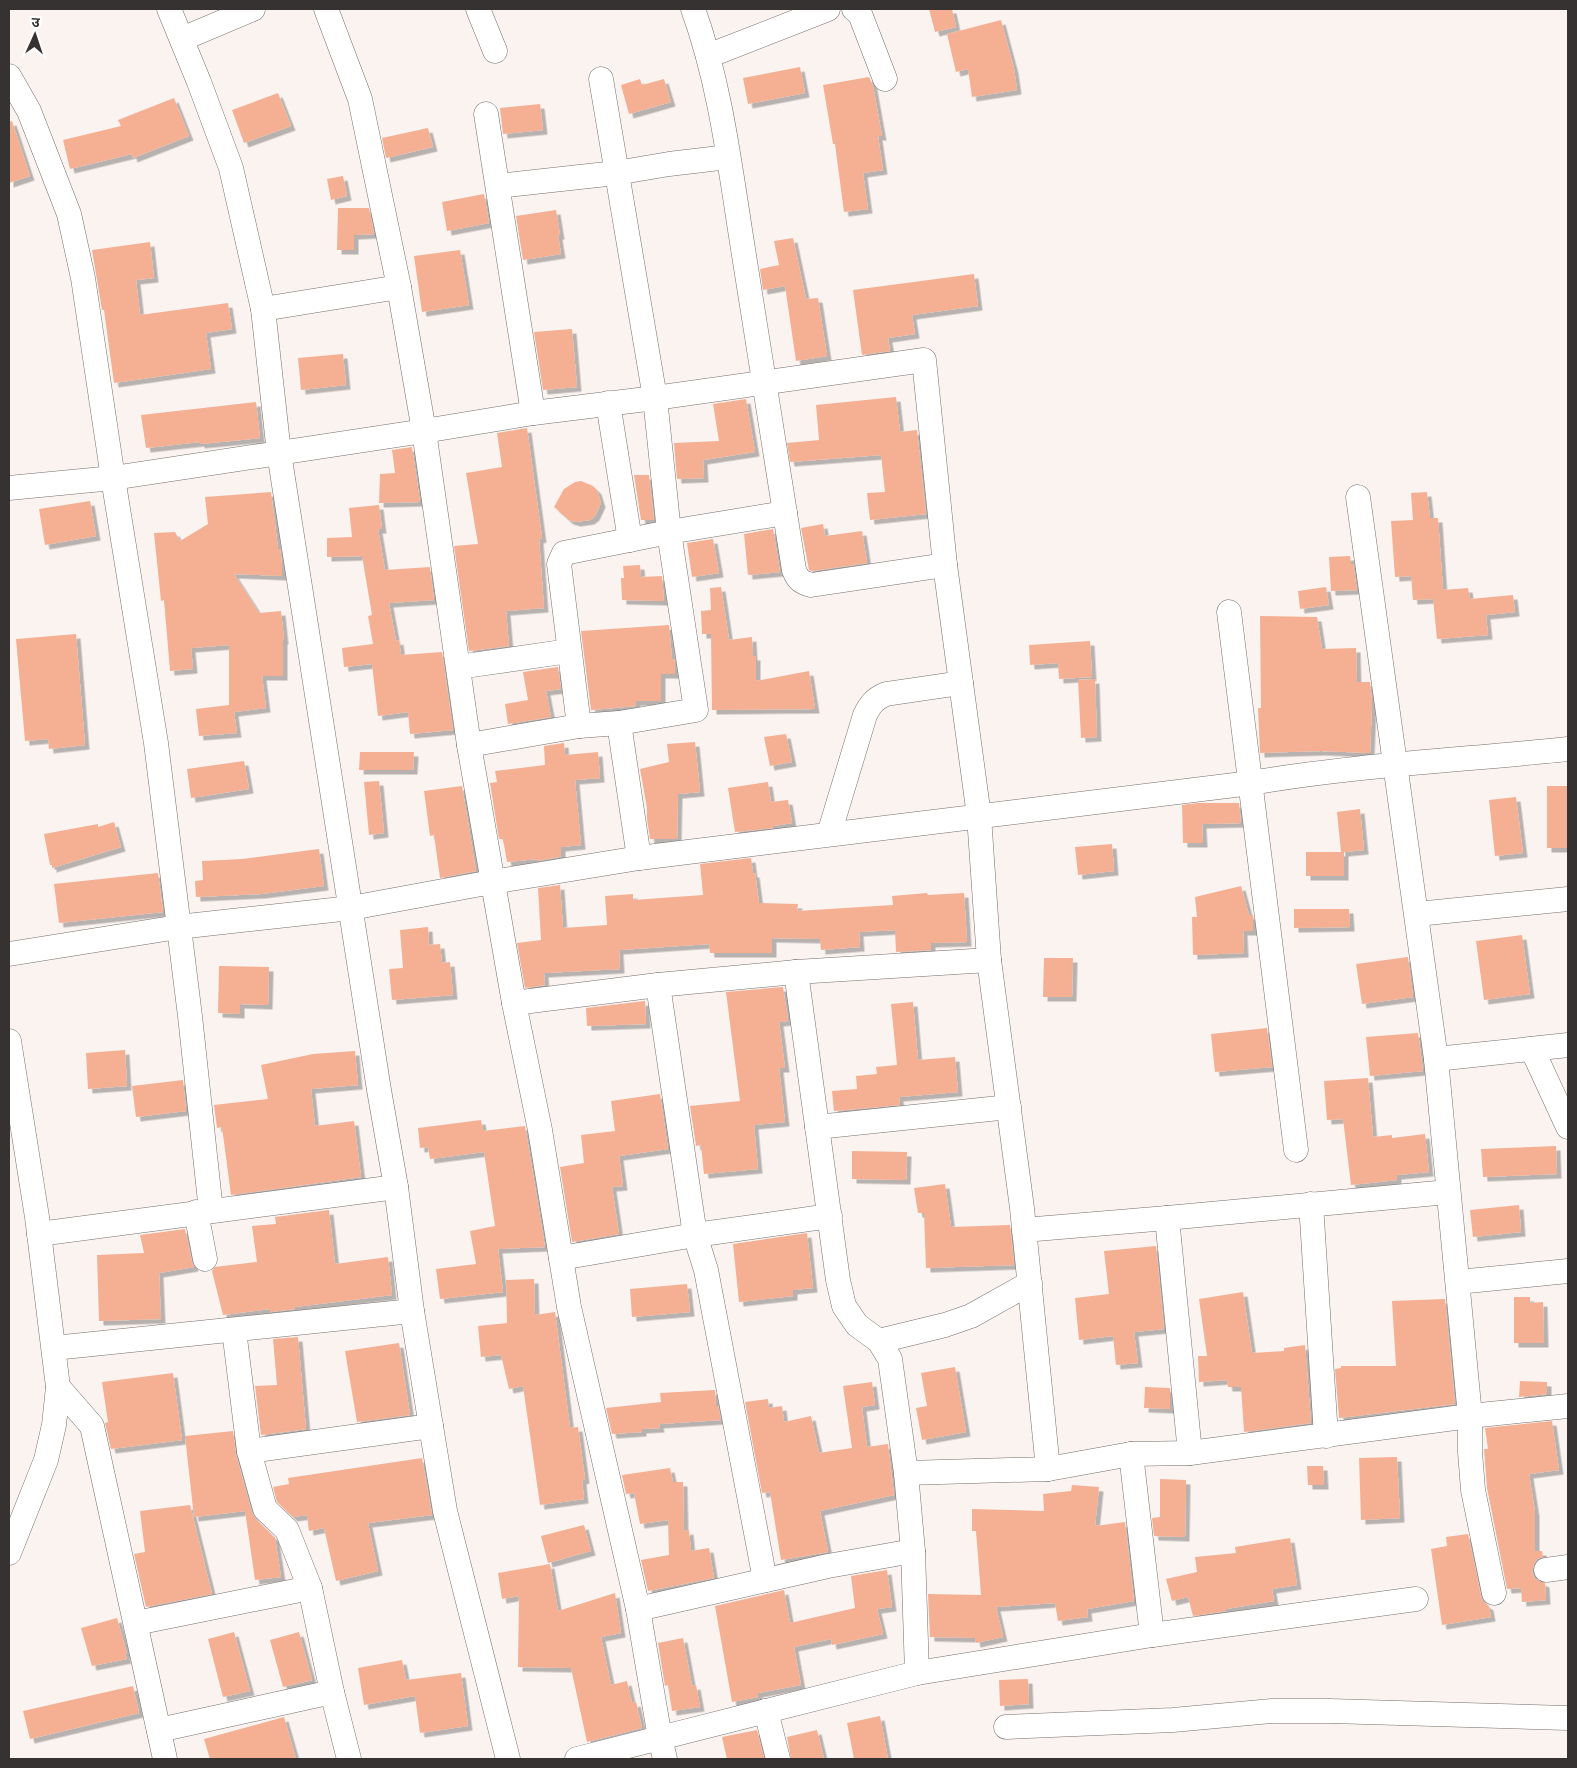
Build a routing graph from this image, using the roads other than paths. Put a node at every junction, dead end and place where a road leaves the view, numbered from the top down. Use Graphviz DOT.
graph roads {
  1 [pos="169,9"];
  2 [pos="253,9"];
  3 [pos="326,9"];
  4 [pos="478,9"];
  5 [pos="693,9"];
  6 [pos="828,9"];
  7 [pos="854,9"];
  8 [pos="182,39"];
  9 [pos="495,50"];
  10 [pos="708,56"];
  11 [pos="9,76"];
  12 [pos="885,78"];
  13 [pos="601,79"];
  14 [pos="486,114"];
  15 [pos="728,156"];
  16 [pos="616,174"];
  17 [pos="498,186"];
  18 [pos="399,287"];
  19 [pos="263,309"];
  20 [pos="763,382"];
  21 [pos="655,398"];
  22 [pos="608,403"];
  23 [pos="533,413"];
  24 [pos="424,431"];
  25 [pos="279,453"];
  26 [pos="113,478"];
  27 [pos="9,488"];
  28 [pos="1358,497"];
  29 [pos="785,513"];
  30 [pos="669,532"];
  31 [pos="630,540"];
  32 [pos="945,565"];
  33 [pos="1229,612"];
  34 [pos="569,651"];
  35 [pos="458,667"];
  36 [pos="961,683"];
  37 [pos="619,723"];
  38 [pos="579,726"];
  39 [pos="468,745"];
  40 [pos="1568,749"];
  41 [pos="1394,765"];
  42 [pos="1251,783"];
  43 [pos="979,816"];
  44 [pos="830,834"];
  45 [pos="639,858"];
  46 [pos="492,882"];
  47 [pos="1568,899"];
  48 [pos="351,908"];
  49 [pos="1416,914"];
  50 [pos="178,927"];
  51 [pos="9,954"];
  52 [pos="989,960"];
  53 [pos="796,972"];
  54 [pos="658,985"];
  55 [pos="514,1003"];
  56 [pos="9,1041"];
  57 [pos="1568,1045"];
  58 [pos="1532,1049"];
  59 [pos="1436,1059"];
  60 [pos="1009,1107"];
  61 [pos="817,1127"];
  62 [pos="1568,1127"];
  63 [pos="1296,1150"];
  64 [pos="396,1187"];
  65 [pos="1448,1192"];
  66 [pos="1311,1204"];
  67 [pos="204,1212"];
  68 [pos="830,1216"];
  69 [pos="1167,1218"];
  70 [pos="1024,1230"];
  71 [pos="39,1234"];
  72 [pos="695,1235"];
  73 [pos="561,1258"];
  74 [pos="205,1259"];
  75 [pos="1568,1271"];
  76 [pos="1458,1282"];
  77 [pos="1030,1283"];
  78 [pos="412,1311"];
  79 [pos="234,1330"];
  80 [pos="879,1341"];
  81 [pos="54,1348"];
  82 [pos="58,1387"];
  83 [pos="1568,1406"];
  84 [pos="1470,1416"];
  85 [pos="431,1426"];
  86 [pos="1326,1436"];
  87 [pos="249,1450"];
  88 [pos="1190,1453"];
  89 [pos="1132,1454"];
  90 [pos="1048,1469"];
  91 [pos="906,1473"];
  92 [pos="914,1551"];
  93 [pos="9,1553"];
  94 [pos="766,1580"];
  95 [pos="310,1588"];
  96 [pos="1494,1593"];
  97 [pos="1416,1599"];
  98 [pos="638,1609"];
  99 [pos="136,1623"];
  100 [pos="1152,1635"];
  101 [pos="917,1673"];
  102 [pos="332,1692"];
  103 [pos="766,1711"];
  104 [pos="1568,1718"];
  105 [pos="1006,1727"];
  106 [pos="159,1730"];
  107 [pos="662,1749"];
  108 [pos="165,1759"];
  109 [pos="349,1759"];
  110 [pos="508,1759"];
  111 [pos="577,1759"];
  112 [pos="778,1759"];
  1 -- 8 [label="street"];
  2 -- 8 [label="street"];
  3 -- 18 [label="street"];
  4 -- 9 [label="street"];
  5 -- 10 [label="street"];
  6 -- 10 [label="street"];
  7 -- 12 [label="street"];
  8 -- 19 [label="street"];
  10 -- 15 [label="street"];
  11 -- 26 [label="street"];
  13 -- 16 [label="street"];
  14 -- 17 [label="street"];
  15 -- 16 [label="street"];
  15 -- 20 [label="street"];
  16 -- 17 [label="street"];
  16 -- 21 [label="street"];
  17 -- 23 [label="street"];
  18 -- 19 [label="street"];
  18 -- 24 [label="street"];
  19 -- 25 [label="street"];
  20 -- 21 [label="street"];
  20 -- 29 [label="street"];
  20 -- 32 [label="street"];
  21 -- 22 [label="street"];
  21 -- 30 [label="street"];
  22 -- 23 [label="street"];
  22 -- 31 [label="street"];
  23 -- 24 [label="street"];
  24 -- 25 [label="street"];
  24 -- 35 [label="street"];
  25 -- 26 [label="street"];
  25 -- 48 [label="street"];
  26 -- 27 [label="street"];
  26 -- 50 [label="street"];
  28 -- 41 [label="street"];
  29 -- 30 [label="street"];
  29 -- 32 [label="street"];
  30 -- 31 [label="street"];
  30 -- 37 [label="street"];
  31 -- 34 [label="street"];
  32 -- 36 [label="street"];
  33 -- 42 [label="street"];
  34 -- 35 [label="street"];
  34 -- 38 [label="street"];
  35 -- 39 [label="street"];
  36 -- 43 [label="street"];
  36 -- 44 [label="street"];
  37 -- 38 [label="street"];
  37 -- 45 [label="street"];
  38 -- 39 [label="street"];
  39 -- 46 [label="street"];
  40 -- 41 [label="street"];
  41 -- 42 [label="street"];
  41 -- 49 [label="street"];
  42 -- 43 [label="street"];
  42 -- 63 [label="street"];
  43 -- 44 [label="street"];
  43 -- 52 [label="street"];
  44 -- 45 [label="street"];
  45 -- 46 [label="street"];
  46 -- 48 [label="street"];
  46 -- 55 [label="street"];
  47 -- 49 [label="street"];
  48 -- 50 [label="street"];
  48 -- 64 [label="street"];
  49 -- 59 [label="street"];
  50 -- 51 [label="street"];
  50 -- 67 [label="street"];
  52 -- 53 [label="street"];
  52 -- 60 [label="street"];
  53 -- 54 [label="street"];
  53 -- 61 [label="street"];
  54 -- 55 [label="street"];
  54 -- 72 [label="street"];
  55 -- 73 [label="street"];
  56 -- 71 [label="street"];
  57 -- 58 [label="street"];
  58 -- 59 [label="street"];
  58 -- 62 [label="street"];
  59 -- 65 [label="street"];
  60 -- 61 [label="street"];
  60 -- 70 [label="street"];
  61 -- 68 [label="street"];
  64 -- 67 [label="street"];
  64 -- 78 [label="street"];
  65 -- 66 [label="street"];
  65 -- 76 [label="street"];
  66 -- 69 [label="street"];
  66 -- 86 [label="street"];
  67 -- 71 [label="street"];
  67 -- 74 [label="street"];
  68 -- 72 [label="street"];
  68 -- 80 [label="street"];
  69 -- 70 [label="street"];
  69 -- 88 [label="street"];
  70 -- 77 [label="street"];
  71 -- 81 [label="street"];
  72 -- 73 [label="street"];
  72 -- 94 [label="street"];
  73 -- 98 [label="street"];
  75 -- 76 [label="street"];
  76 -- 84 [label="street"];
  77 -- 80 [label="street"];
  77 -- 90 [label="street"];
  78 -- 79 [label="street"];
  78 -- 85 [label="street"];
  79 -- 81 [label="street"];
  79 -- 87 [label="street"];
  80 -- 91 [label="street"];
  81 -- 82 [label="street"];
  82 -- 93 [label="street"];
  82 -- 99 [label="street"];
  83 -- 84 [label="street"];
  84 -- 86 [label="street"];
  84 -- 96 [label="street"];
  85 -- 87 [label="street"];
  85 -- 110 [label="street"];
  86 -- 88 [label="street"];
  87 -- 95 [label="street"];
  88 -- 89 [label="street"];
  89 -- 90 [label="street"];
  89 -- 100 [label="street"];
  90 -- 91 [label="street"];
  91 -- 92 [label="street"];
  92 -- 94 [label="street"];
  92 -- 101 [label="street"];
  94 -- 98 [label="street"];
  95 -- 99 [label="street"];
  95 -- 102 [label="street"];
  97 -- 100 [label="street"];
  98 -- 107 [label="street"];
  99 -- 106 [label="street"];
  100 -- 101 [label="street"];
  101 -- 103 [label="street"];
  102 -- 106 [label="street"];
  102 -- 109 [label="street"];
  103 -- 107 [label="street"];
  103 -- 112 [label="street"];
  104 -- 105 [label="street"];
  106 -- 108 [label="street"];
  107 -- 111 [label="street"];
}
